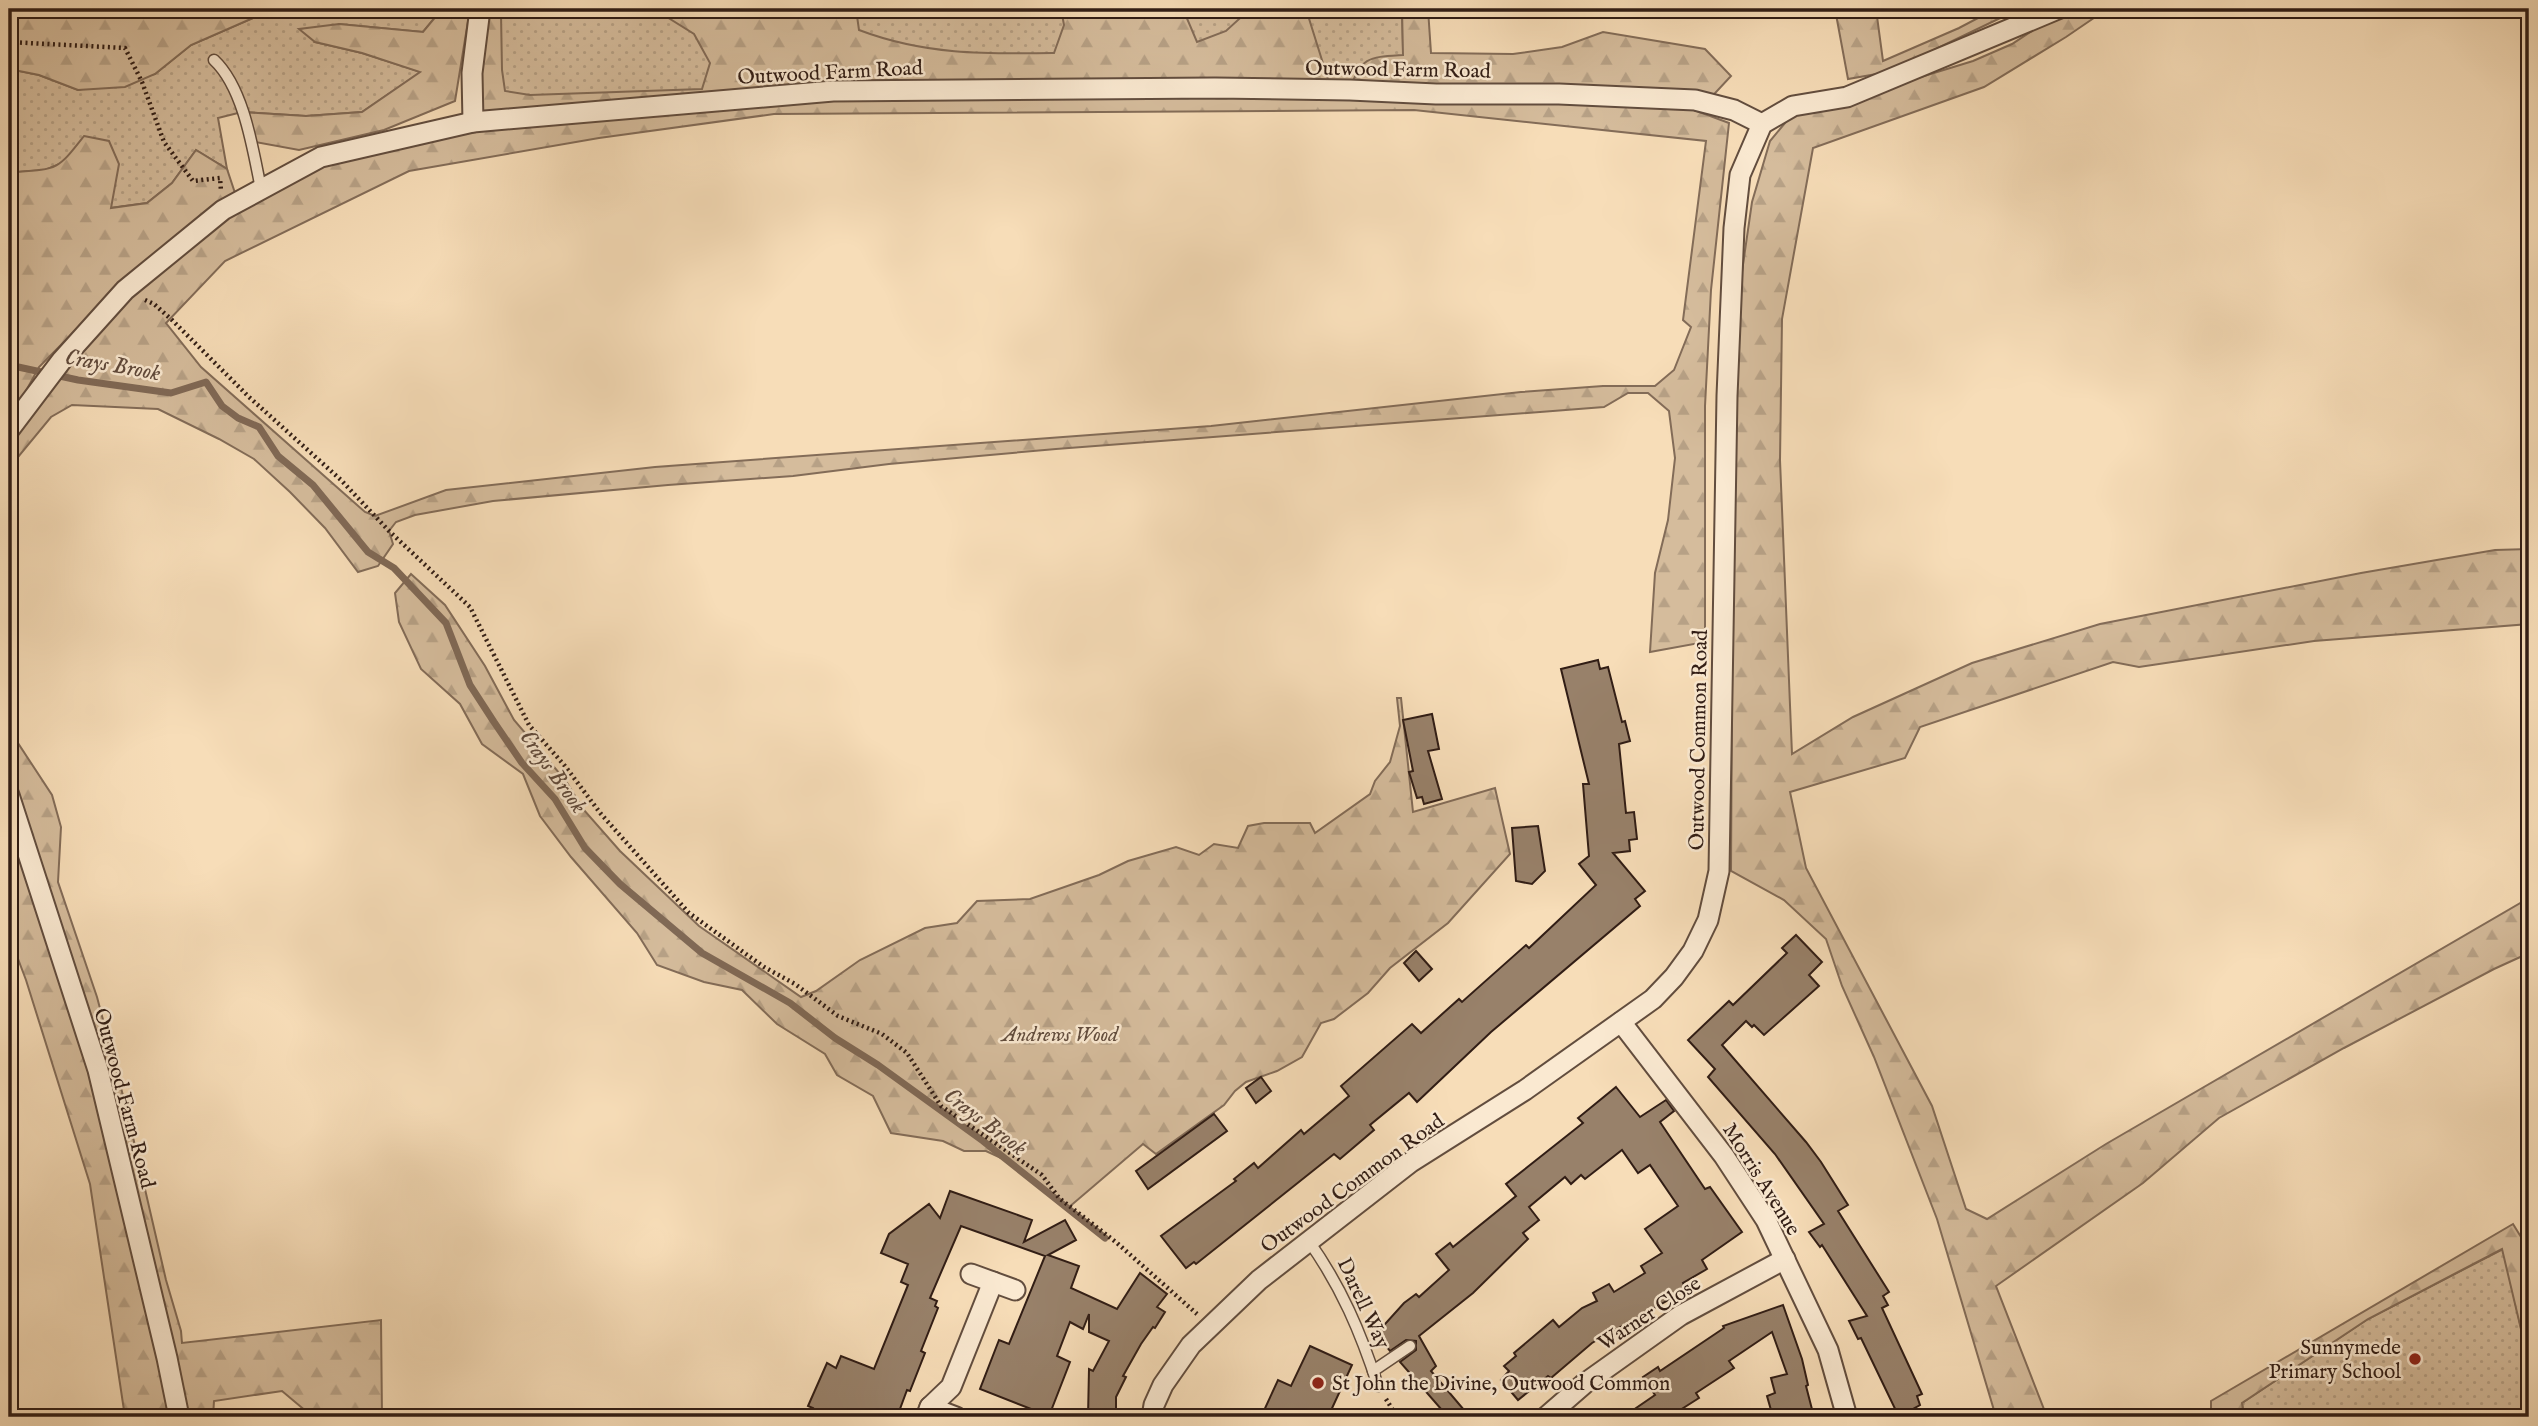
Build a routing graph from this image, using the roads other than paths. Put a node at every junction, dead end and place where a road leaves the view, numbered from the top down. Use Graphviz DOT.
graph roads {
  1 [pos="480,9"];
  2 [pos="2058,9"];
  3 [pos="214,60"];
  4 [pos="473,122"];
  5 [pos="1762,124"];
  6 [pos="261,189"];
  7 [pos="9,430"];
  8 [pos="9,795"];
  9 [pos="1620,1022"];
  10 [pos="1308,1240"];
  11 [pos="1785,1259"];
  12 [pos="971,1274"];
  13 [pos="993,1282"];
  14 [pos="1015,1290"];
  15 [pos="1410,1346"];
  16 [pos="1373,1371"];
  17 [pos="1378,1386"];
  18 [pos="928,1412"];
  19 [pos="179,1417"];
  20 [pos="956,1417"];
  21 [pos="1152,1417"];
  22 [pos="1546,1417"];
  23 [pos="1847,1417"];
  1 -- 4 [label="street"];
  2 -- 5 [label="street"];
  3 -- 6 [label="lane"];
  4 -- 5 [label="street, Outwood Farm Road"];
  4 -- 6 [label="street, Outwood Farm Road"];
  5 -- 9 [label="street, Outwood Common Road"];
  6 -- 7 [label="street, Outwood Farm Road"];
  8 -- 19 [label="street, Outwood Farm Road"];
  9 -- 10 [label="street, Outwood Common Road"];
  9 -- 11 [label="street, Morris Avenue"];
  10 -- 16 [label="lane, Darell Way"];
  10 -- 21 [label="street, Outwood Common Road"];
  11 -- 22 [label="street, Warner Close"];
  11 -- 23 [label="street, Morris Avenue"];
  12 -- 13 [label="street"];
  13 -- 14 [label="street"];
  13 -- 18 [label="street"];
  15 -- 16 [label="lane"];
  16 -- 17 [label="lane, Darell Way"];
  18 -- 20 [label="street"];
}
